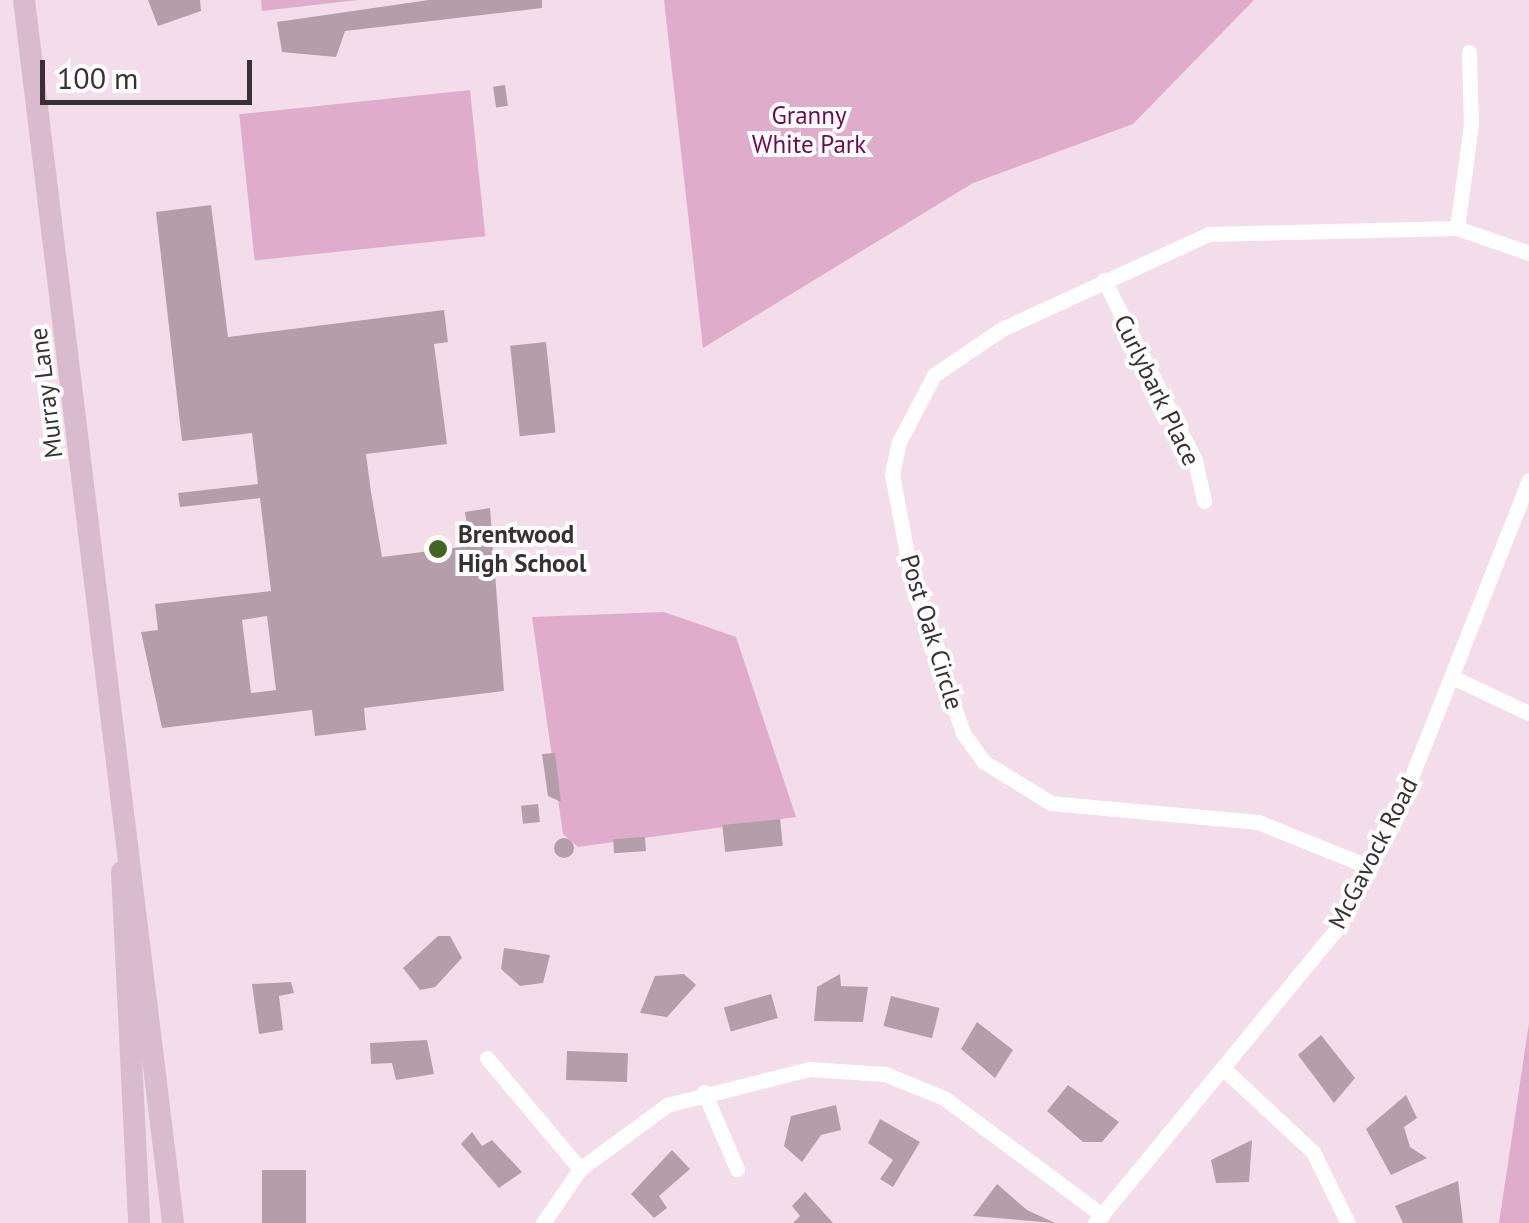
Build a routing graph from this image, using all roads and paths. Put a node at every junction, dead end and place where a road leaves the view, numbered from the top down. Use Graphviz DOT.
graph roads {
  1 [pos="24,0"];
  2 [pos="1469,52"];
  3 [pos="1456,228"];
  4 [pos="1529,252"];
  5 [pos="1104,280"];
  6 [pos="1529,480"];
  7 [pos="1204,502"];
  8 [pos="1452,677"];
  9 [pos="1529,713"];
  10 [pos="120,780"];
  11 [pos="1367,866"];
  12 [pos="487,1058"];
  13 [pos="1228,1072"];
  14 [pos="704,1092"];
  15 [pos="580,1169"];
  16 [pos="737,1169"];
  17 [pos="1098,1219"];
  18 [pos="139,1223"];
  19 [pos="173,1223"];
  20 [pos="543,1223"];
  21 [pos="1348,1223"];
  1 -- 10 [label="main road, Murray Lane"];
  2 -- 3 [label="street"];
  3 -- 4 [label="street, Post Oak Circle"];
  3 -- 5 [label="street, Post Oak Circle"];
  5 -- 7 [label="street, Curlybark Place"];
  5 -- 11 [label="street, Post Oak Circle"];
  6 -- 8 [label="street, McGavock Road"];
  8 -- 9 [label="street"];
  8 -- 11 [label="street, McGavock Road"];
  10 -- 18 [label="main road, Murray Lane"];
  10 -- 19 [label="main road, Murray Lane"];
  11 -- 13 [label="street, McGavock Road"];
  12 -- 15 [label="street"];
  13 -- 17 [label="street, McGavock Road"];
  13 -- 21 [label="street"];
  14 -- 15 [label="street"];
  14 -- 16 [label="street"];
  14 -- 17 [label="street"];
  15 -- 20 [label="street"];
}
